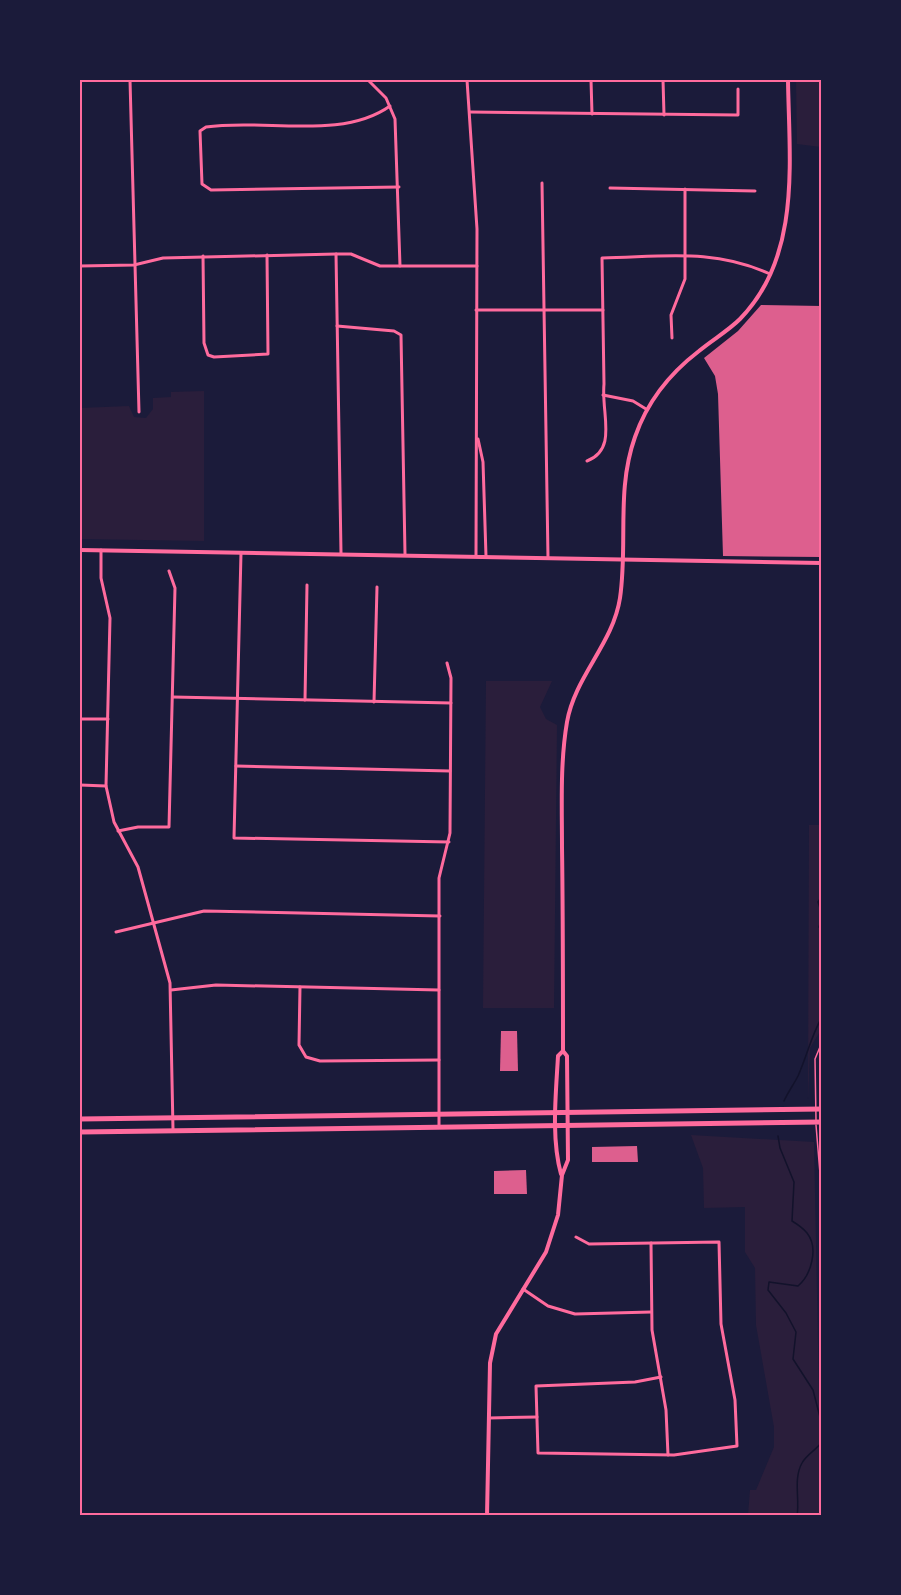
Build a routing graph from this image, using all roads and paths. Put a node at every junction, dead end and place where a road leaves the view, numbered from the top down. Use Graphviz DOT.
graph roads {
  1 [pos="130,80"];
  2 [pos="368,80"];
  3 [pos="467,80"];
  4 [pos="591,80"];
  5 [pos="663,80"];
  6 [pos="788,80"];
  7 [pos="738,89"];
  8 [pos="390,106"];
  9 [pos="470,112"];
  10 [pos="592,114"];
  11 [pos="663,115"];
  12 [pos="543,183"];
  13 [pos="399,187"];
  14 [pos="610,188"];
  15 [pos="685,189"];
  16 [pos="755,191"];
  17 [pos="336,254"];
  18 [pos="267,255"];
  19 [pos="203,256"];
  20 [pos="686,256"];
  21 [pos="134,265"];
  22 [pos="80,266"];
  23 [pos="400,266"];
  24 [pos="477,266"];
  25 [pos="770,274"];
  26 [pos="476,310"];
  27 [pos="544,310"];
  28 [pos="603,310"];
  29 [pos="337,326"];
  30 [pos="672,338"];
  31 [pos="603,395"];
  32 [pos="646,409"];
  33 [pos="138,412"];
  34 [pos="477,437"];
  35 [pos="587,461"];
  36 [pos="80,550"];
  37 [pos="101,550"];
  38 [pos="241,551"];
  39 [pos="341,553"];
  40 [pos="405,554"];
  41 [pos="476,556"];
  42 [pos="486,556"];
  43 [pos="548,558"];
  44 [pos="623,558"];
  45 [pos="822,563"];
  46 [pos="169,572"];
  47 [pos="307,585"];
  48 [pos="377,587"];
  49 [pos="447,663"];
  50 [pos="173,697"];
  51 [pos="237,699"];
  52 [pos="305,700"];
  53 [pos="374,702"];
  54 [pos="451,703"];
  55 [pos="80,719"];
  56 [pos="108,719"];
  57 [pos="236,766"];
  58 [pos="451,771"];
  59 [pos="80,785"];
  60 [pos="106,786"];
  61 [pos="118,831"];
  62 [pos="449,842"];
  63 [pos="440,916"];
  64 [pos="154,922"];
  65 [pos="116,932"];
  66 [pos="300,987"];
  67 [pos="171,990"];
  68 [pos="440,990"];
  69 [pos="822,1042"];
  70 [pos="563,1051"];
  71 [pos="439,1060"];
  72 [pos="814,1109"];
  73 [pos="822,1109"];
  74 [pos="557,1113"];
  75 [pos="567,1113"];
  76 [pos="439,1114"];
  77 [pos="173,1118"];
  78 [pos="80,1119"];
  79 [pos="819,1122"];
  80 [pos="556,1125"];
  81 [pos="567,1125"];
  82 [pos="439,1128"];
  83 [pos="172,1131"];
  84 [pos="80,1132"];
  85 [pos="562,1175"];
  86 [pos="822,1198"];
  87 [pos="576,1237"];
  88 [pos="651,1243"];
  89 [pos="523,1289"];
  90 [pos="651,1312"];
  91 [pos="661,1377"];
  92 [pos="537,1417"];
  93 [pos="489,1418"];
  94 [pos="668,1455"];
  95 [pos="487,1515"];
  1 -- 21 [label="street"];
  2 -- 8 [label="street"];
  3 -- 9 [label="street"];
  4 -- 10 [label="street"];
  5 -- 11 [label="street"];
  6 -- 25 [label="street"];
  7 -- 11 [label="street"];
  8 -- 13 [label="street"];
  8 -- 13 [label="street"];
  9 -- 10 [label="street"];
  9 -- 24 [label="street"];
  10 -- 11 [label="street"];
  12 -- 27 [label="street"];
  13 -- 23 [label="street"];
  14 -- 15 [label="street"];
  15 -- 16 [label="street"];
  15 -- 20 [label="street"];
  17 -- 18 [label="street"];
  17 -- 23 [label="street"];
  17 -- 29 [label="street"];
  18 -- 19 [label="street"];
  18 -- 19 [label="street"];
  19 -- 21 [label="street"];
  20 -- 25 [label="street"];
  20 -- 28 [label="street"];
  20 -- 30 [label="street"];
  21 -- 22 [label="street"];
  21 -- 33 [label="street"];
  23 -- 24 [label="street"];
  24 -- 26 [label="street"];
  25 -- 32 [label="street"];
  26 -- 27 [label="street"];
  26 -- 34 [label="street"];
  27 -- 28 [label="street"];
  27 -- 43 [label="street"];
  28 -- 31 [label="street"];
  29 -- 39 [label="street"];
  29 -- 40 [label="street"];
  31 -- 32 [label="street"];
  31 -- 35 [label="street"];
  32 -- 44 [label="street"];
  34 -- 41 [label="street"];
  34 -- 42 [label="street"];
  36 -- 37 [label="street"];
  37 -- 38 [label="street"];
  37 -- 56 [label="street"];
  38 -- 39 [label="street"];
  38 -- 51 [label="street"];
  39 -- 40 [label="street"];
  40 -- 41 [label="street"];
  41 -- 42 [label="street"];
  42 -- 43 [label="street"];
  43 -- 44 [label="street"];
  44 -- 45 [label="street"];
  44 -- 70 [label="street"];
  46 -- 50 [label="street"];
  47 -- 52 [label="street"];
  48 -- 53 [label="street"];
  49 -- 54 [label="street"];
  50 -- 51 [label="street"];
  50 -- 61 [label="street"];
  51 -- 52 [label="street"];
  51 -- 57 [label="street"];
  52 -- 53 [label="street"];
  53 -- 54 [label="street"];
  54 -- 58 [label="street"];
  55 -- 56 [label="street"];
  56 -- 60 [label="street"];
  57 -- 58 [label="street"];
  57 -- 62 [label="street"];
  58 -- 62 [label="street"];
  59 -- 60 [label="street"];
  60 -- 61 [label="street"];
  61 -- 64 [label="street"];
  62 -- 63 [label="street"];
  63 -- 64 [label="street"];
  63 -- 68 [label="street"];
  64 -- 65 [label="street"];
  64 -- 67 [label="street"];
  66 -- 67 [label="street"];
  66 -- 68 [label="street"];
  66 -- 71 [label="street"];
  67 -- 77 [label="street"];
  68 -- 71 [label="street"];
  69 -- 72 [label="lane"];
  70 -- 74 [label="street"];
  70 -- 75 [label="street"];
  71 -- 76 [label="street"];
  72 -- 73 [label="highway"];
  72 -- 75 [label="highway"];
  72 -- 79 [label="lane"];
  74 -- 75 [label="highway"];
  74 -- 76 [label="highway"];
  74 -- 80 [label="street"];
  75 -- 81 [label="street"];
  76 -- 77 [label="highway"];
  76 -- 82 [label="street"];
  77 -- 78 [label="highway"];
  77 -- 83 [label="street"];
  79 -- 81 [label="highway"];
  79 -- 86 [label="lane"];
  80 -- 81 [label="highway"];
  80 -- 82 [label="highway"];
  80 -- 85 [label="street"];
  81 -- 85 [label="street"];
  82 -- 83 [label="highway"];
  83 -- 84 [label="highway"];
  85 -- 89 [label="street"];
  87 -- 88 [label="street"];
  88 -- 90 [label="street"];
  88 -- 94 [label="street"];
  89 -- 90 [label="street"];
  89 -- 93 [label="street"];
  90 -- 91 [label="street"];
  91 -- 92 [label="street"];
  91 -- 94 [label="street"];
  92 -- 93 [label="street"];
  92 -- 94 [label="street"];
  93 -- 95 [label="street"];
}
